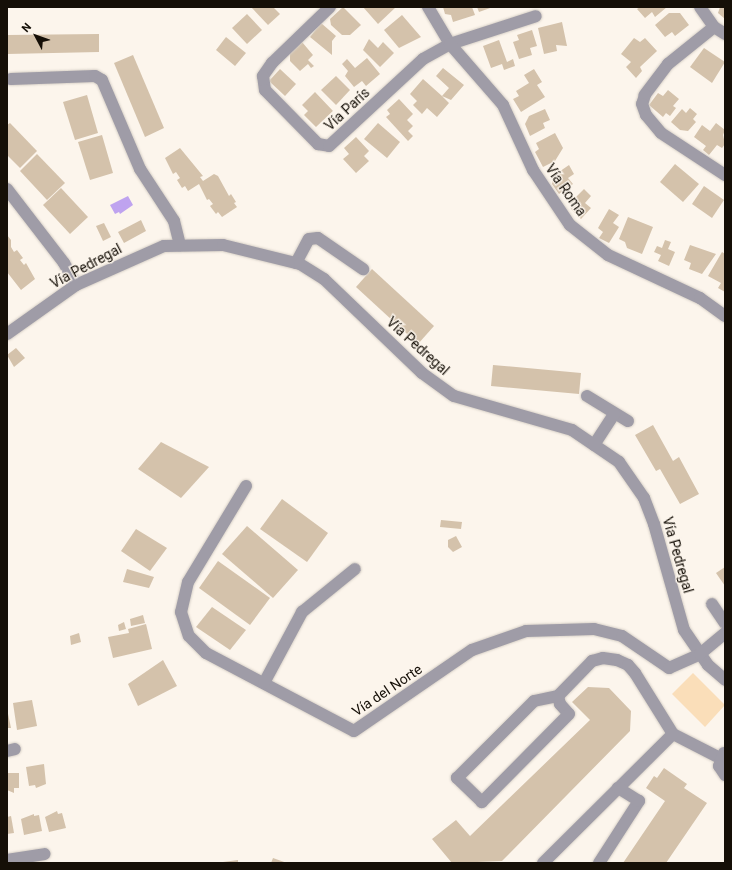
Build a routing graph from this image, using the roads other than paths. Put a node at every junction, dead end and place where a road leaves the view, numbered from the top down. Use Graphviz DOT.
graph roads {
  1 [pos="330,7"];
  2 [pos="428,7"];
  3 [pos="700,7"];
  4 [pos="536,16"];
  5 [pos="714,27"];
  6 [pos="725,34"];
  7 [pos="450,44"];
  8 [pos="11,79"];
  9 [pos="725,175"];
  10 [pos="7,189"];
  11 [pos="180,245"];
  12 [pos="296,263"];
  13 [pos="363,269"];
  14 [pos="76,285"];
  15 [pos="725,316"];
  16 [pos="7,334"];
  17 [pos="587,396"];
  18 [pos="614,414"];
  19 [pos="628,421"];
  20 [pos="594,445"];
  21 [pos="246,486"];
  22 [pos="355,569"];
  23 [pos="712,604"];
  24 [pos="725,623"];
  25 [pos="725,633"];
  26 [pos="700,654"];
  27 [pos="725,680"];
  28 [pos="264,683"];
  29 [pos="558,696"];
  30 [pos="673,734"];
  31 [pos="723,755"];
  32 [pos="725,775"];
  33 [pos="618,788"];
  34 [pos="45,854"];
  35 [pos="7,860"];
  36 [pos="543,863"];
  37 [pos="599,863"];
  1 -- 7 [label="street, Vía París"];
  2 -- 7 [label="street, Vía Roma"];
  3 -- 5 [label="street"];
  4 -- 7 [label="street, Vía París"];
  5 -- 6 [label="street"];
  5 -- 9 [label="street"];
  7 -- 15 [label="street, Vía Roma"];
  8 -- 11 [label="street"];
  10 -- 14 [label="street"];
  11 -- 12 [label="street, Vía Pedregal"];
  11 -- 14 [label="street, Vía Pedregal"];
  12 -- 13 [label="street"];
  12 -- 20 [label="street, Vía Pedregal"];
  14 -- 16 [label="street, Vía Pedregal"];
  17 -- 18 [label="street"];
  18 -- 19 [label="street"];
  18 -- 20 [label="street"];
  20 -- 26 [label="street, Vía Pedregal"];
  21 -- 28 [label="street, Vía del Norte"];
  22 -- 28 [label="street"];
  23 -- 24 [label="street"];
  25 -- 26 [label="street"];
  26 -- 27 [label="street, Vía Pedregal"];
  26 -- 28 [label="street, Vía del Norte"];
  29 -- 29 [label="street"];
  29 -- 30 [label="street"];
  30 -- 31 [label="street"];
  30 -- 33 [label="street"];
  31 -- 32 [label="street"];
  33 -- 36 [label="street"];
  33 -- 37 [label="street"];
  34 -- 35 [label="street"];
}
